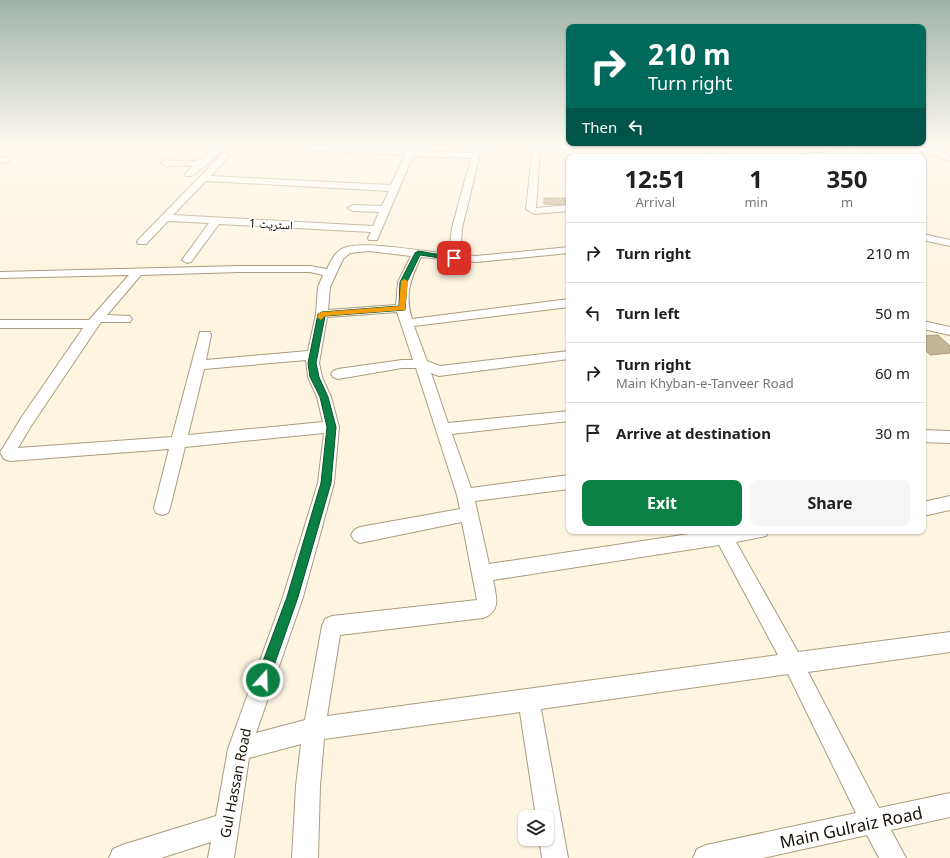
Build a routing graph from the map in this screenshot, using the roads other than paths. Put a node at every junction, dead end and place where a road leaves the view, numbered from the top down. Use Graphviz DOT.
graph roads {
  1 [pos="195,186"];
  2 [pos="357,186"];
  3 [pos="468,186"];
  4 [pos="533,186"];
  5 [pos="394,188"];
  6 [pos="353,208"];
  7 [pos="566,208"];
  8 [pos="385,209"];
  9 [pos="165,218"];
  10 [pos="216,221"];
  11 [pos="377,229"];
  12 [pos="926,238"];
  13 [pos="142,242"];
  14 [pos="950,243"];
  15 [pos="369,248"];
  16 [pos="566,250"];
  17 [pos="414,253"];
  18 [pos="454,258"];
  19 [pos="187,260"];
  20 [pos="137,273"];
  21 [pos="330,273"];
  22 [pos="2,277"];
  23 [pos="566,303"];
  24 [pos="402,308"];
  25 [pos="322,314"];
  26 [pos="126,319"];
  27 [pos="94,321"];
  28 [pos="407,322"];
  29 [pos="0,324"];
  30 [pos="926,326"];
  31 [pos="945,330"];
  32 [pos="205,335"];
  33 [pos="950,341"];
  34 [pos="314,355"];
  35 [pos="566,356"];
  36 [pos="198,364"];
  37 [pos="421,364"];
  38 [pos="338,374"];
  39 [pos="566,416"];
  40 [pos="332,427"];
  41 [pos="443,429"];
  42 [pos="926,436"];
  43 [pos="950,437"];
  44 [pos="179,442"];
  45 [pos="566,482"];
  46 [pos="465,496"];
  47 [pos="950,503"];
  48 [pos="162,508"];
  49 [pos="926,508"];
  50 [pos="469,514"];
  51 [pos="717,534"];
  52 [pos="724,534"];
  53 [pos="360,535"];
  54 [pos="482,573"];
  55 [pos="950,642"];
  56 [pos="793,663"];
  57 [pos="529,701"];
  58 [pos="314,729"];
  59 [pos="239,749"];
  60 [pos="950,806"];
  61 [pos="873,822"];
  62 [pos="226,825"];
  63 [pos="122,858"];
  64 [pos="221,858"];
  65 [pos="305,858"];
  66 [pos="555,858"];
  67 [pos="706,858"];
  68 [pos="893,858"];
  1 -- 9 [label="street"];
  2 -- 5 [label="street"];
  3 -- 18 [label="street"];
  4 -- 7 [label="street"];
  5 -- 8 [label="street"];
  6 -- 8 [label="street"];
  8 -- 11 [label="street"];
  9 -- 10 [label="street, اسٹریٹ 1"];
  9 -- 13 [label="street"];
  10 -- 11 [label="street, اسٹریٹ 1"];
  10 -- 19 [label="street"];
  11 -- 15 [label="street"];
  12 -- 14 [label="street"];
  15 -- 17 [label="street, Gul Hassan Road"];
  15 -- 21 [label="street, Gul Hassan Road"];
  16 -- 18 [label="street, Gul Hassan Road"];
  17 -- 18 [label="street, Gul Hassan Road"];
  17 -- 24 [label="street"];
  20 -- 21 [label="street"];
  20 -- 22 [label="street"];
  20 -- 27 [label="street"];
  21 -- 25 [label="street, Gul Hassan Road"];
  23 -- 28 [label="street"];
  24 -- 25 [label="street"];
  24 -- 28 [label="street"];
  25 -- 34 [label="street, Gul Hassan Road"];
  26 -- 27 [label="street"];
  27 -- 29 [label="street"];
  27 -- 44 [label="street"];
  28 -- 37 [label="street"];
  30 -- 31 [label="street"];
  31 -- 33 [label="street"];
  32 -- 36 [label="street"];
  34 -- 36 [label="street"];
  34 -- 40 [label="street, Gul Hassan Road"];
  35 -- 37 [label="street"];
  36 -- 44 [label="street"];
  37 -- 38 [label="street"];
  37 -- 41 [label="street"];
  39 -- 41 [label="street"];
  40 -- 44 [label="street"];
  40 -- 59 [label="street, Gul Hassan Road"];
  41 -- 46 [label="street"];
  42 -- 43 [label="street"];
  44 -- 48 [label="street"];
  45 -- 46 [label="street"];
  46 -- 50 [label="street"];
  47 -- 49 [label="street"];
  50 -- 53 [label="street"];
  50 -- 54 [label="street"];
  51 -- 54 [label="street"];
  52 -- 56 [label="street"];
  54 -- 58 [label="street"];
  55 -- 56 [label="street"];
  56 -- 57 [label="street"];
  56 -- 61 [label="street"];
  57 -- 58 [label="street"];
  57 -- 66 [label="street"];
  58 -- 59 [label="street"];
  58 -- 65 [label="street"];
  59 -- 62 [label="street, Gul Hassan Road"];
  60 -- 61 [label="street, Main Gulraiz Road"];
  61 -- 67 [label="street, Main Gulraiz Road"];
  61 -- 68 [label="street"];
  62 -- 63 [label="street"];
  62 -- 64 [label="street, Gul Hassan Road"];
}
